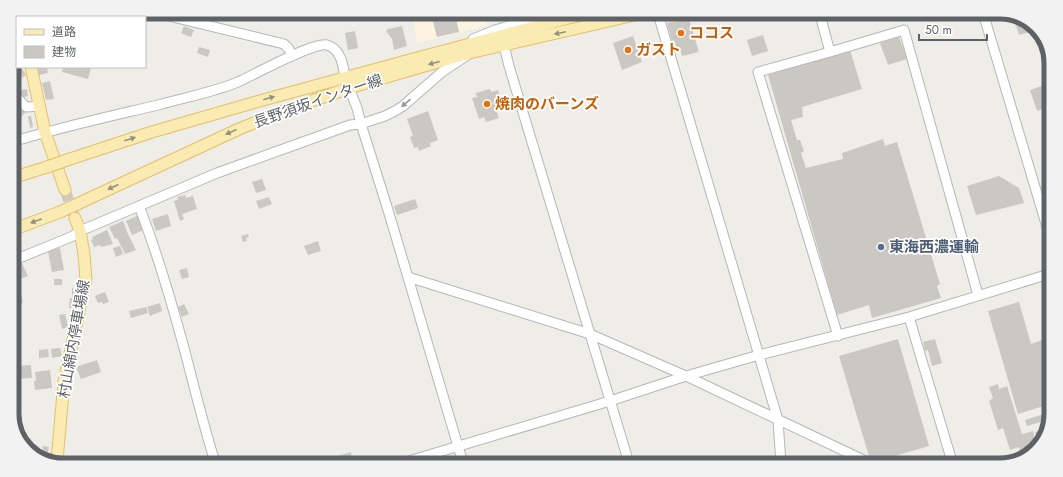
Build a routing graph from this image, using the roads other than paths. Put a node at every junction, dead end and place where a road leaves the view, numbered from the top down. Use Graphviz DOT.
graph roads {
  1 [pos="181,19"];
  2 [pos="533,19"];
  3 [pos="563,19"];
  4 [pos="579,19"];
  5 [pos="585,19"];
  6 [pos="619,19"];
  7 [pos="659,19"];
  8 [pos="821,19"];
  9 [pos="985,19"];
  10 [pos="582,28"];
  11 [pos="504,45"];
  12 [pos="458,47"];
  13 [pos="830,52"];
  14 [pos="469,53"];
  15 [pos="292,56"];
  16 [pos="32,68"];
  17 [pos="347,82"];
  18 [pos="19,100"];
  19 [pos="40,106"];
  20 [pos="361,124"];
  21 [pos="45,132"];
  22 [pos="19,140"];
  23 [pos="19,176"];
  24 [pos="65,190"];
  25 [pos="139,206"];
  26 [pos="1044,217"];
  27 [pos="75,218"];
  28 [pos="19,227"];
  29 [pos="80,231"];
  30 [pos="19,258"];
  31 [pos="1044,275"];
  32 [pos="408,277"];
  33 [pos="978,295"];
  34 [pos="909,317"];
  35 [pos="590,334"];
  36 [pos="838,336"];
  37 [pos="759,355"];
  38 [pos="686,376"];
  39 [pos="610,401"];
  40 [pos="778,420"];
  41 [pos="458,446"];
  42 [pos="57,457"];
  43 [pos="214,458"];
  44 [pos="416,458"];
  45 [pos="462,458"];
  46 [pos="627,458"];
  47 [pos="781,458"];
  48 [pos="859,458"];
  49 [pos="951,458"];
  1 -- 15 [label="street"];
  2 -- 12 [label="street"];
  3 -- 12 [label="main road, 長野須坂インター線"];
  4 -- 10 [label="street"];
  5 -- 10 [label="street"];
  6 -- 10 [label="main road, 長野須坂インター線"];
  7 -- 37 [label="street"];
  8 -- 13 [label="street"];
  9 -- 26 [label="street"];
  10 -- 11 [label="main road, 長野須坂インター線, one-way"];
  11 -- 14 [label="main road, 長野須坂インター線"];
  11 -- 35 [label="street"];
  12 -- 17 [label="main road, 長野須坂インター線"];
  13 -- 33 [label="street"];
  13 -- 36 [label="street"];
  14 -- 17 [label="main road, 長野須坂インター線, one-way"];
  14 -- 20 [label="street, one-way"];
  15 -- 17 [label="street"];
  15 -- 21 [label="street"];
  16 -- 19 [label="main road"];
  17 -- 20 [label="street"];
  23 -- 17 [label="main road, 長野須坂インター線, one-way, bridge"];
  17 -- 28 [label="main road, 長野須坂インター線, one-way"];
  18 -- 19 [label="street"];
  19 -- 21 [label="main road"];
  20 -- 25 [label="street"];
  20 -- 32 [label="street"];
  21 -- 22 [label="street"];
  21 -- 24 [label="main road"];
  25 -- 29 [label="street"];
  25 -- 43 [label="street"];
  27 -- 29 [label="main road, 村山綿内停車場線"];
  29 -- 30 [label="street"];
  29 -- 42 [label="main road, 村山綿内停車場線"];
  31 -- 33 [label="street"];
  32 -- 35 [label="street"];
  32 -- 41 [label="street"];
  33 -- 34 [label="street"];
  34 -- 36 [label="street"];
  34 -- 49 [label="street"];
  35 -- 38 [label="street"];
  35 -- 39 [label="street"];
  36 -- 37 [label="street"];
  37 -- 38 [label="street"];
  37 -- 40 [label="street"];
  38 -- 39 [label="street"];
  38 -- 40 [label="street"];
  39 -- 41 [label="street"];
  39 -- 46 [label="street"];
  40 -- 47 [label="street"];
  40 -- 48 [label="street"];
  41 -- 44 [label="street"];
  41 -- 45 [label="street"];
}
